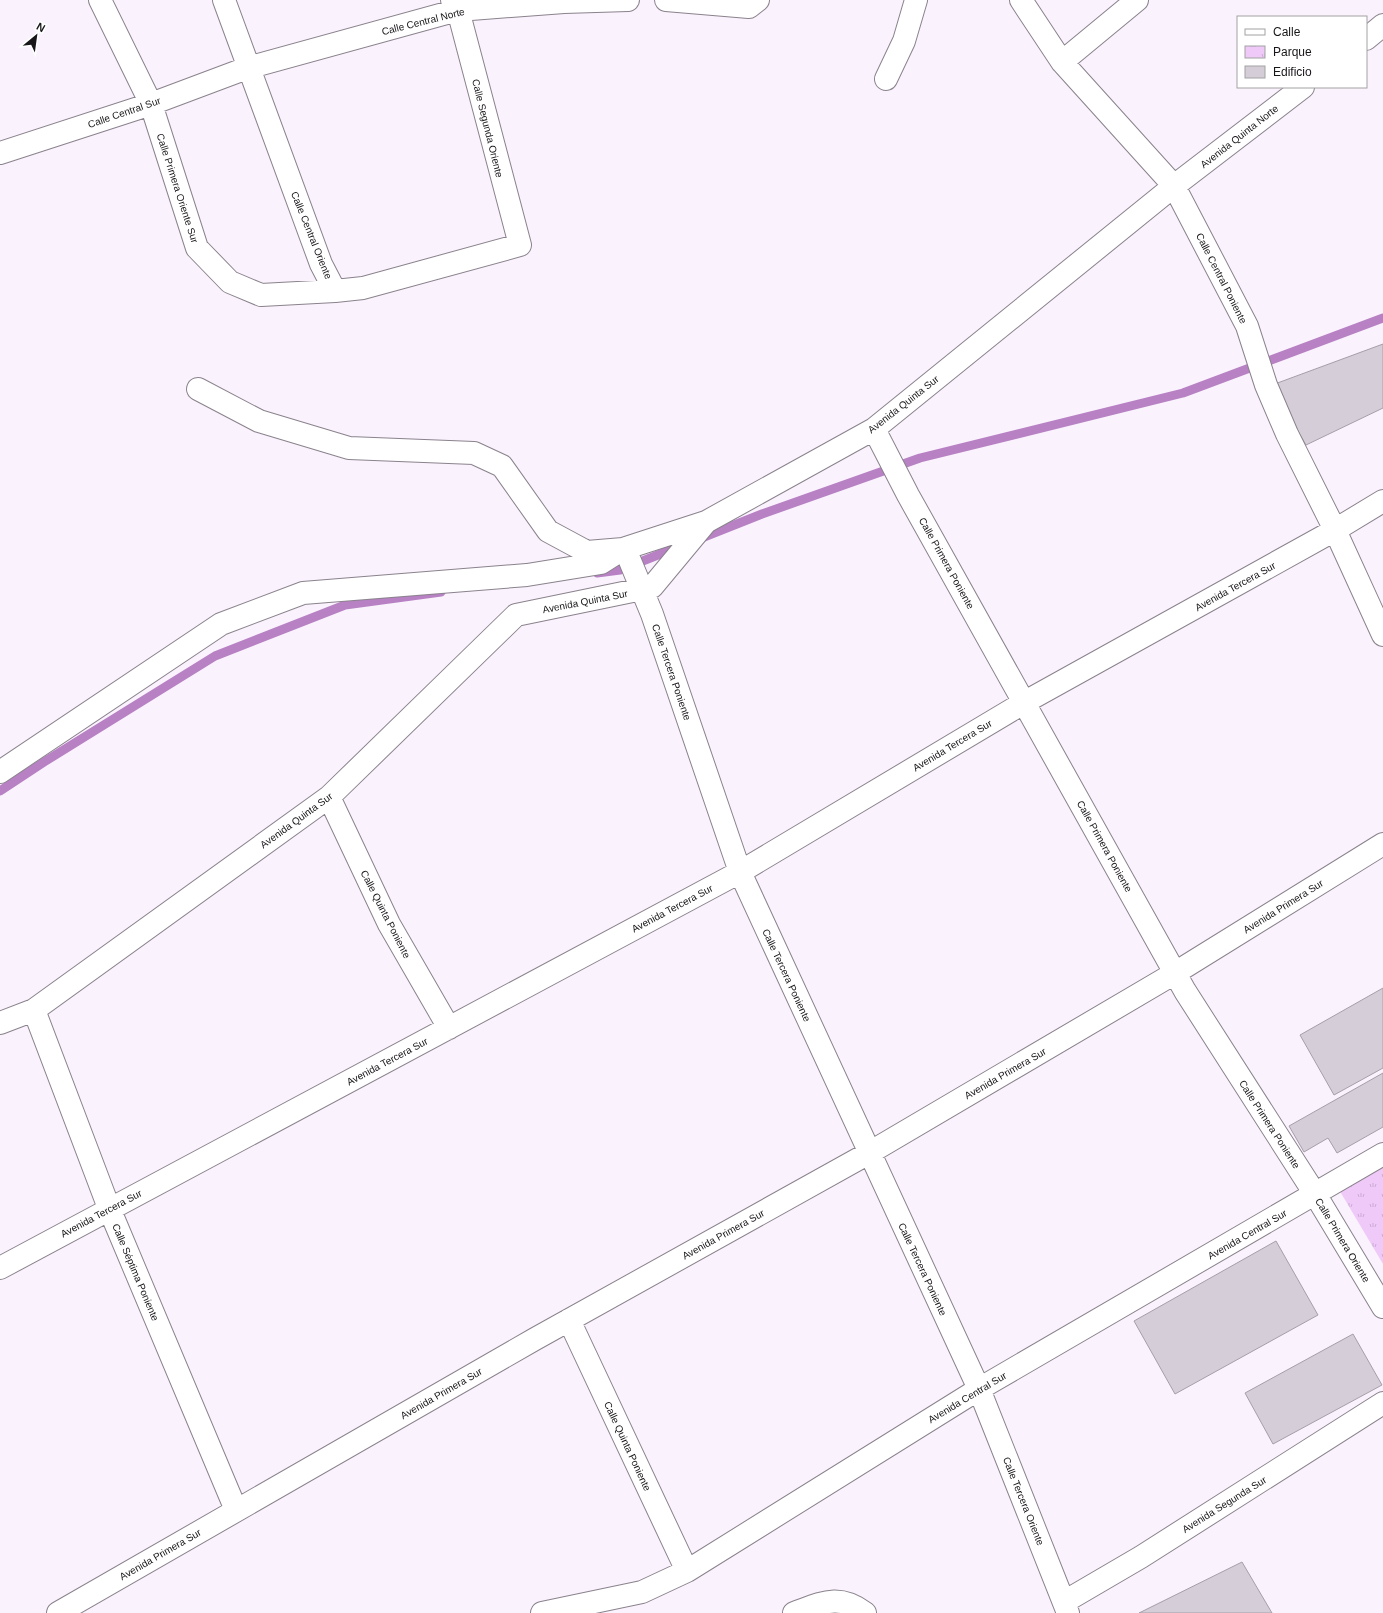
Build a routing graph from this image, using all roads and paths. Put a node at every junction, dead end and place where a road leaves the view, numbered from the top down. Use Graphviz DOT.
graph roads {
  1 [pos="100,0"];
  2 [pos="224,0"];
  3 [pos="628,0"];
  4 [pos="666,0"];
  5 [pos="758,0"];
  6 [pos="916,0"];
  7 [pos="1021,0"];
  8 [pos="1137,0"];
  9 [pos="564,1"];
  10 [pos="455,5"];
  11 [pos="1383,26"];
  12 [pos="1367,38"];
  13 [pos="1062,62"];
  14 [pos="248,68"];
  15 [pos="886,79"];
  16 [pos="1302,88"];
  17 [pos="151,104"];
  18 [pos="0,153"];
  19 [pos="1174,186"];
  20 [pos="520,245"];
  21 [pos="335,291"];
  22 [pos="198,389"];
  23 [pos="876,433"];
  24 [pos="1383,501"];
  25 [pos="704,525"];
  26 [pos="1335,530"];
  27 [pos="626,552"];
  28 [pos="640,587"];
  29 [pos="1383,636"];
  30 [pos="1025,702"];
  31 [pos="0,772"];
  32 [pos="329,797"];
  33 [pos="1383,844"];
  34 [pos="740,872"];
  35 [pos="1175,973"];
  36 [pos="34,1010"];
  37 [pos="0,1023"];
  38 [pos="449,1028"];
  39 [pos="869,1153"];
  40 [pos="1383,1154"];
  41 [pos="1315,1194"];
  42 [pos="109,1208"];
  43 [pos="0,1268"];
  44 [pos="1383,1307"];
  45 [pos="569,1320"];
  46 [pos="979,1389"];
  47 [pos="1383,1403"];
  48 [pos="236,1510"];
  49 [pos="687,1571"];
  50 [pos="1066,1608"];
  51 [pos="58,1613"];
  52 [pos="542,1613"];
  53 [pos="794,1613"];
  54 [pos="865,1613"];
  1 -- 17 [label="street, Calle Primera Oriente Sur"];
  2 -- 14 [label="street"];
  3 -- 9 [label="street, Calle Central Norte"];
  4 -- 5 [label="street"];
  6 -- 15 [label="street"];
  7 -- 13 [label="street, Calle Central Poniente"];
  8 -- 13 [label="street"];
  9 -- 10 [label="street, Calle Central Norte"];
  10 -- 14 [label="street, Calle Central Norte"];
  10 -- 20 [label="street, Calle Segunda Oriente"];
  11 -- 12 [label="street"];
  13 -- 19 [label="street, Calle Central Poniente"];
  14 -- 17 [label="street, Calle Central Sur"];
  14 -- 21 [label="street, Calle Central Oriente"];
  16 -- 19 [label="street, Avenida Quinta Norte"];
  17 -- 18 [label="street, Calle Central Sur"];
  17 -- 21 [label="street, Calle Primera Oriente Sur"];
  19 -- 23 [label="street, Avenida Quinta Sur"];
  19 -- 26 [label="street, Calle Central Poniente"];
  20 -- 21 [label="street, Calle Central Oriente"];
  22 -- 27 [label="street"];
  23 -- 25 [label="street, Avenida Quinta Sur"];
  23 -- 30 [label="street, Calle Primera Poniente"];
  24 -- 26 [label="street, Avenida Tercera Sur"];
  25 -- 27 [label="street"];
  25 -- 28 [label="street, Avenida Quinta Sur"];
  26 -- 29 [label="street, Calle Central Poniente"];
  26 -- 30 [label="street, Avenida Tercera Sur"];
  27 -- 28 [label="street, Calle Tercera Poniente"];
  27 -- 31 [label="street"];
  28 -- 32 [label="street, Avenida Quinta Sur"];
  28 -- 34 [label="street, Calle Tercera Poniente"];
  30 -- 34 [label="street, Avenida Tercera Sur"];
  30 -- 35 [label="street, Calle Primera Poniente"];
  32 -- 36 [label="street, Avenida Quinta Sur"];
  32 -- 38 [label="street, Calle Quinta Poniente"];
  33 -- 35 [label="street, Avenida Primera Sur"];
  34 -- 38 [label="street, Avenida Tercera Sur"];
  34 -- 39 [label="street, Calle Tercera Poniente"];
  35 -- 39 [label="street, Avenida Primera Sur"];
  35 -- 41 [label="street, Calle Primera Poniente"];
  36 -- 37 [label="street, Avenida Quinta Sur"];
  36 -- 42 [label="street, Calle Séptima Poniente"];
  38 -- 42 [label="street, Avenida Tercera Sur"];
  39 -- 45 [label="street, Avenida Primera Sur"];
  39 -- 46 [label="street, Calle Tercera Poniente"];
  40 -- 41 [label="street, Avenida Central Sur"];
  41 -- 44 [label="street, Calle Primera Oriente"];
  41 -- 46 [label="street, Avenida Central Sur"];
  42 -- 43 [label="street, Avenida Tercera Sur"];
  42 -- 48 [label="street, Calle Séptima Poniente"];
  45 -- 48 [label="street, Avenida Primera Sur"];
  45 -- 49 [label="street, Calle Quinta Poniente"];
  46 -- 49 [label="street, Avenida Central Sur"];
  46 -- 50 [label="street, Calle Tercera Oriente"];
  47 -- 50 [label="street, Avenida Segunda Sur"];
  48 -- 51 [label="street, Avenida Primera Sur"];
  49 -- 52 [label="street, Avenida Central Sur"];
  53 -- 54 [label="street"];
}
